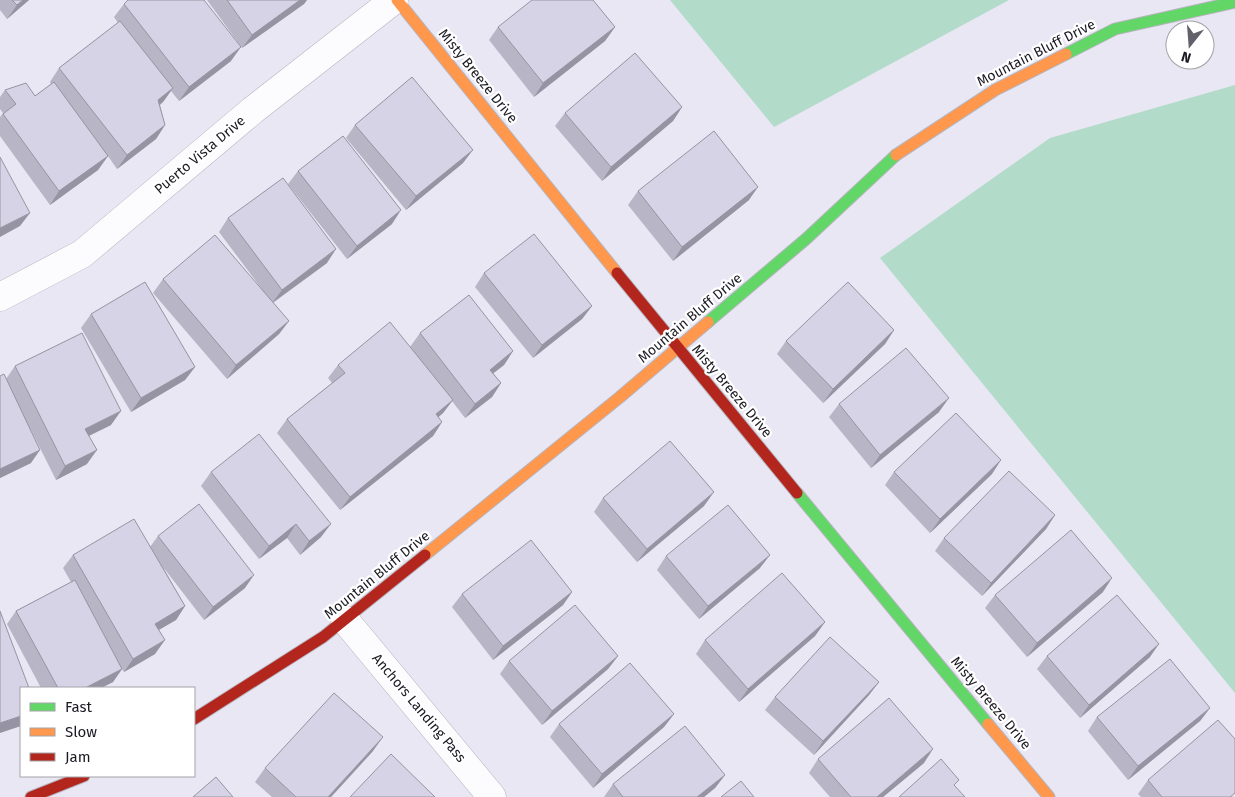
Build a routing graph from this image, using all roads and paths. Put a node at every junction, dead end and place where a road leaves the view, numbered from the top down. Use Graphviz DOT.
graph roads {
  1 [pos="396,0"];
  2 [pos="1235,2"];
  3 [pos="0,297"];
  4 [pos="677,348"];
  5 [pos="345,620"];
  6 [pos="195,718"];
  7 [pos="82,777"];
  8 [pos="41,795"];
  9 [pos="492,797"];
  10 [pos="1049,797"];
  1 -- 3 [label="street, Puerto Vista Drive"];
  1 -- 4 [label="street, Misty Breeze Drive"];
  2 -- 4 [label="street, Mountain Bluff Drive"];
  4 -- 5 [label="street, Mountain Bluff Drive"];
  4 -- 10 [label="street, Misty Breeze Drive"];
  5 -- 6 [label="street, Mountain Bluff Drive"];
  5 -- 9 [label="street, Anchors Landing Pass"];
  7 -- 8 [label="street"];
}
